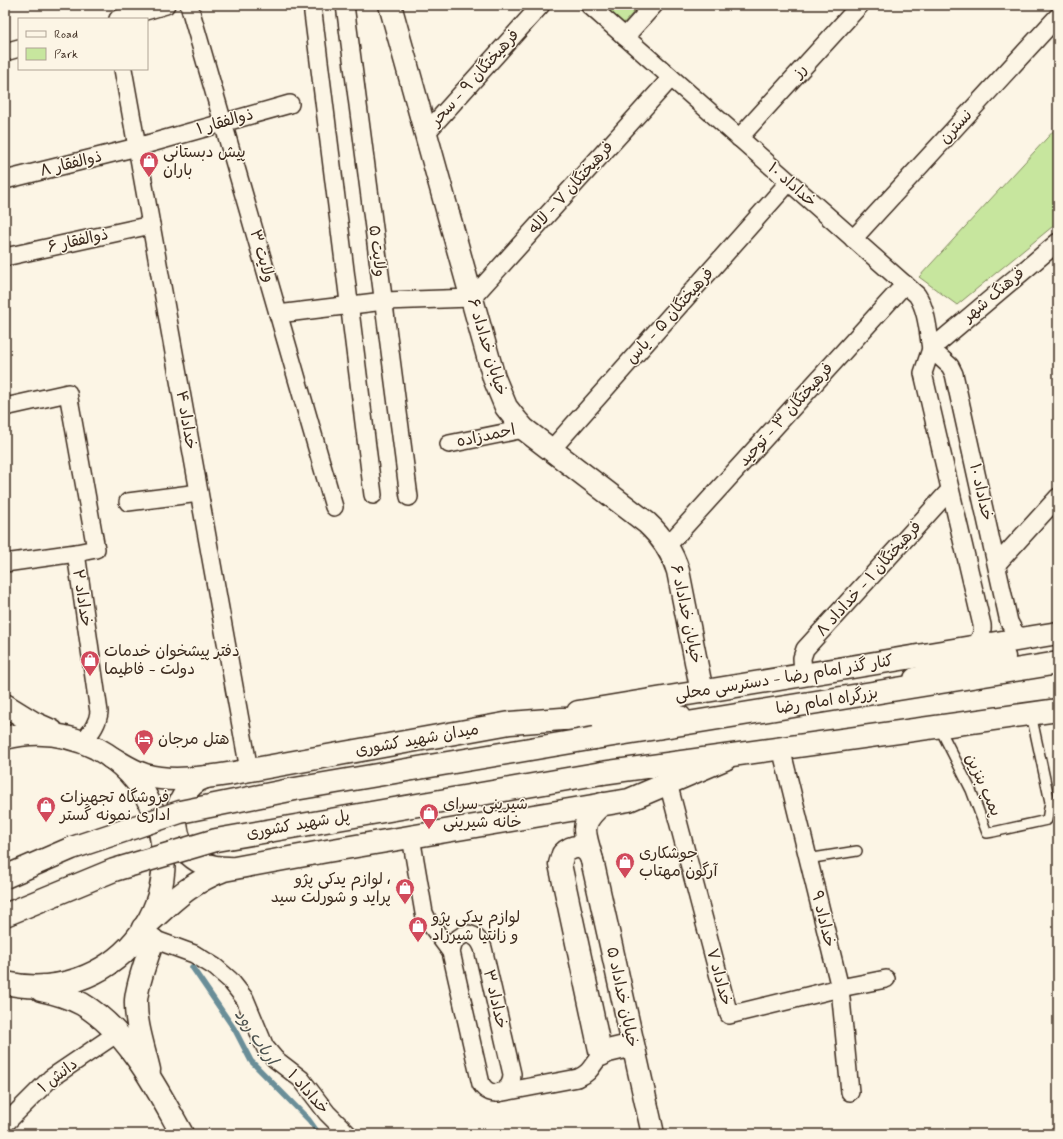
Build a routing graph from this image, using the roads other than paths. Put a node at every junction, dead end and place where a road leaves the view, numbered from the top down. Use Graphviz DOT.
graph roads {
  1 [pos="111,5"];
  2 [pos="166,5"];
  3 [pos="189,5"];
  4 [pos="312,5"];
  5 [pos="345,5"];
  6 [pos="390,5"];
  7 [pos="541,5"];
  8 [pos="588,5"];
  9 [pos="654,5"];
  10 [pos="860,5"];
  11 [pos="1058,16"];
  12 [pos="114,18"];
  13 [pos="121,18"];
  14 [pos="625,37"];
  15 [pos="18,48"];
  16 [pos="5,52"];
  17 [pos="123,70"];
  18 [pos="671,78"];
  19 [pos="290,104"];
  20 [pos="223,122"];
  21 [pos="426,133"];
  22 [pos="739,138"];
  23 [pos="137,147"];
  24 [pos="5,180"];
  25 [pos="789,182"];
  26 [pos="151,225"];
  27 [pos="853,239"];
  28 [pos="1058,242"];
  29 [pos="5,257"];
  30 [pos="905,284"];
  31 [pos="472,298"];
  32 [pos="384,302"];
  33 [pos="349,305"];
  34 [pos="278,314"];
  35 [pos="931,349"];
  36 [pos="5,407"];
  37 [pos="524,428"];
  38 [pos="449,444"];
  39 [pos="551,450"];
  40 [pos="950,490"];
  41 [pos="199,493"];
  42 [pos="373,494"];
  43 [pos="409,497"];
  44 [pos="1058,497"];
  45 [pos="128,502"];
  46 [pos="334,507"];
  47 [pos="667,546"];
  48 [pos="76,553"];
  49 [pos="5,563"];
  50 [pos="997,564"];
  51 [pos="1058,633"];
  52 [pos="1023,638"];
  53 [pos="974,647"];
  54 [pos="1058,648"];
  55 [pos="1058,663"];
  56 [pos="803,675"];
  57 [pos="702,692"];
  58 [pos="871,694"];
  59 [pos="5,705"];
  60 [pos="1058,710"];
  61 [pos="1034,713"];
  62 [pos="731,716"];
  63 [pos="1058,722"];
  64 [pos="510,723"];
  65 [pos="939,727"];
  66 [pos="5,738"];
  67 [pos="75,740"];
  68 [pos="781,748"];
  69 [pos="735,755"];
  70 [pos="110,757"];
  71 [pos="249,770"];
  72 [pos="206,777"];
  73 [pos="668,784"];
  74 [pos="602,804"];
  75 [pos="411,837"];
  76 [pos="857,850"];
  77 [pos="808,859"];
  78 [pos="592,860"];
  79 [pos="238,868"];
  80 [pos="5,877"];
  81 [pos="5,915"];
  82 [pos="145,934"];
  83 [pos="451,952"];
  84 [pos="886,979"];
  85 [pos="13,985"];
  86 [pos="840,988"];
  87 [pos="116,1034"];
  88 [pos="633,1045"];
  89 [pos="602,1054"];
  90 [pos="150,1077"];
  91 [pos="850,1092"];
  92 [pos="498,1093"];
  93 [pos="5,1124"];
  94 [pos="182,1134"];
  95 [pos="348,1134"];
  96 [pos="653,1134"];
  1 -- 12 [label="street"];
  2 -- 13 [label="street"];
  3 -- 20 [label="street, ولایت ۳"];
  4 -- 33 [label="street"];
  5 -- 32 [label="street, ولایت ۵"];
  6 -- 21 [label="main road, خیابان خداداد ۶"];
  7 -- 21 [label="street, فرهیختگان ۹ - سحر"];
  8 -- 14 [label="street, خداداد ۱۰"];
  9 -- 14 [label="street"];
  10 -- 22 [label="street, رز"];
  11 -- 27 [label="street, نسترن"];
  14 -- 18 [label="street, خداداد ۱۰"];
  15 -- 16 [label="street"];
  17 -- 23 [label="street, خداداد ۴"];
  18 -- 22 [label="street, خداداد ۱۰"];
  18 -- 31 [label="street, فرهیختگان ۷ - لاله"];
  19 -- 20 [label="street, ذوالفقار ۱"];
  20 -- 23 [label="street, ذوالفقار ۱"];
  20 -- 34 [label="street, ولایت ۳"];
  21 -- 31 [label="main road, خیابان خداداد ۶"];
  22 -- 25 [label="street, خداداد ۱۰"];
  23 -- 24 [label="street, ذوالفقار ۸"];
  23 -- 26 [label="street, خداداد ۴"];
  25 -- 27 [label="street, خداداد ۱۰"];
  25 -- 39 [label="street, فرهیختگان ۵ - یاس"];
  26 -- 29 [label="street, ذوالفقار ۶"];
  26 -- 41 [label="street, خداداد ۴"];
  27 -- 30 [label="street, خداداد ۱۰"];
  28 -- 35 [label="street, فرهنگ شهر"];
  30 -- 35 [label="street, خداداد ۱۰"];
  30 -- 47 [label="street, فرهیختگان ۳ - توحید"];
  31 -- 32 [label="street"];
  31 -- 37 [label="main road, خیابان خداداد ۶"];
  32 -- 33 [label="street"];
  32 -- 43 [label="street, ولایت ۵"];
  33 -- 34 [label="street"];
  33 -- 42 [label="street"];
  34 -- 46 [label="street, ولایت ۳"];
  35 -- 40 [label="street, خداداد ۱۰"];
  35 -- 50 [label="street, خداداد ۱۰"];
  36 -- 48 [label="street, خداداد ۲"];
  37 -- 38 [label="street, احمدزاده"];
  37 -- 39 [label="main road, خیابان خداداد ۶"];
  39 -- 47 [label="main road, خیابان خداداد ۶"];
  40 -- 53 [label="street, خداداد ۱۰"];
  40 -- 56 [label="street, فرهیختگان ۱ - خداداد ۸"];
  41 -- 45 [label="street"];
  41 -- 71 [label="street, خداداد ۴"];
  44 -- 50 [label="street"];
  47 -- 57 [label="main road, خیابان خداداد ۶"];
  48 -- 49 [label="street"];
  48 -- 67 [label="street, خداداد ۲"];
  50 -- 52 [label="street, خداداد ۱۰"];
  51 -- 52 [label="main road, کنار گذر امام رضا - دسترسی محلی"];
  52 -- 53 [label="main road, کنار گذر امام رضا - دسترسی محلی"];
  53 -- 56 [label="main road, کنار گذر امام رضا - دسترسی محلی"];
  54 -- 58 [label="main road"];
  55 -- 58 [label="main road, بزرگراه امام رضا"];
  56 -- 57 [label="main road, کنار گذر امام رضا - دسترسی محلی"];
  57 -- 64 [label="main road, کنار گذر امام رضا - دسترسی محلی"];
  58 -- 62 [label="main road, بزرگراه امام رضا"];
  59 -- 67 [label="main road"];
  60 -- 61 [label="main road"];
  61 -- 63 [label="main road"];
  61 -- 65 [label="main road"];
  61 -- 65 [label="lane, پمپ بنزین"];
  62 -- 64 [label="main road, میدان شهید کشوری"];
  62 -- 80 [label="main road, بزرگراه امام رضا, bridge"];
  64 -- 71 [label="main road, میدان شهید کشوری"];
  65 -- 68 [label="main road"];
  66 -- 67 [label="main road, میدان شهید کشوری"];
  67 -- 70 [label="main road, میدان شهید کشوری"];
  68 -- 69 [label="main road"];
  68 -- 77 [label="street, خداداد ۹"];
  69 -- 73 [label="main road, میدان شهید کشوری"];
  69 -- 81 [label="main road, پل شهید کشوری, bridge"];
  70 -- 72 [label="main road, میدان شهید کشوری"];
  70 -- 82 [label="main road, میدان شهید کشوری"];
  71 -- 72 [label="main road, میدان شهید کشوری"];
  72 -- 79 [label="main road"];
  73 -- 74 [label="main road, میدان شهید کشوری"];
  73 -- 86 [label="street, خداداد ۷"];
  74 -- 75 [label="main road, میدان شهید کشوری"];
  74 -- 78 [label="main road, خیابان خداداد ۵"];
  75 -- 79 [label="main road, میدان شهید کشوری"];
  75 -- 83 [label="street, خداداد ۳"];
  76 -- 77 [label="lane"];
  77 -- 86 [label="street, خداداد ۹"];
  78 -- 88 [label="main road, خیابان خداداد ۵"];
  78 -- 89 [label="main road, خیابان خداداد ۵"];
  79 -- 82 [label="main road, میدان شهید کشوری"];
  82 -- 85 [label="main road, میدان شهید کشوری"];
  82 -- 90 [label="main road"];
  82 -- 95 [label="street, خداداد ۱"];
  83 -- 92 [label="street, خداداد ۳"];
  83 -- 92 [label="street, خداداد ۳"];
  84 -- 86 [label="street, خداداد ۷"];
  85 -- 87 [label="main road"];
  86 -- 91 [label="street, خداداد ۹"];
  87 -- 90 [label="main road"];
  87 -- 93 [label="street, دانش ۱"];
  88 -- 89 [label="main road"];
  88 -- 96 [label="main road, خیابان خداداد ۵"];
  89 -- 92 [label="street"];
  90 -- 94 [label="main road"];
}
